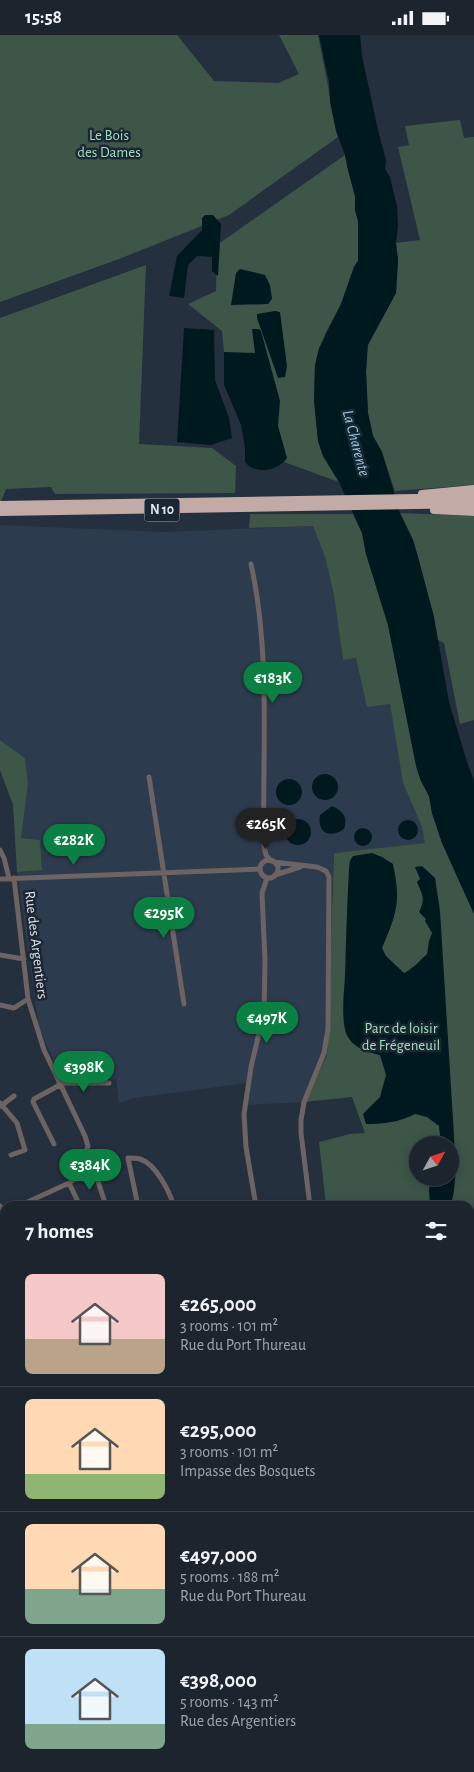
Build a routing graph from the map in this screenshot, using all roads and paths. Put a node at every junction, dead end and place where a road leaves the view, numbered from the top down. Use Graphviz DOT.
graph roads {
  1 [pos="474,489"];
  2 [pos="474,497"];
  3 [pos="413,502"];
  4 [pos="474,504"];
  5 [pos="0,505"];
  6 [pos="324,505"];
  7 [pos="474,511"];
  8 [pos="0,512"];
  9 [pos="251,564"];
  10 [pos="149,777"];
  11 [pos="264,846"];
  12 [pos="0,850"];
  13 [pos="273,861"];
  14 [pos="261,866"];
  15 [pos="303,866"];
  16 [pos="164,871"];
  17 [pos="275,875"];
  18 [pos="11,878"];
  19 [pos="268,878"];
  20 [pos="0,879"];
  21 [pos="0,955"];
  22 [pos="24,959"];
  23 [pos="28,999"];
  24 [pos="184,1004"];
  25 [pos="0,1005"];
  26 [pos="109,1083"];
  27 [pos="60,1084"];
  28 [pos="14,1096"];
  29 [pos="0,1105"];
  30 [pos="54,1144"];
  31 [pos="11,1155"];
  32 [pos="81,1169"];
  33 [pos="69,1183"];
  34 [pos="30,1201"];
  35 [pos="78,1201"];
  36 [pos="104,1201"];
  37 [pos="137,1201"];
  38 [pos="172,1201"];
  39 [pos="255,1201"];
  40 [pos="309,1201"];
  1 -- 3 [label="highway"];
  2 -- 3 [label="highway, N 10"];
  3 -- 4 [label="highway, N 10"];
  3 -- 6 [label="highway, N 10"];
  3 -- 6 [label="highway, N 10"];
  3 -- 7 [label="highway"];
  5 -- 6 [label="highway, N 10"];
  6 -- 8 [label="highway, N 10"];
  9 -- 11 [label="street"];
  10 -- 16 [label="street"];
  11 -- 13 [label="street"];
  11 -- 14 [label="street"];
  12 -- 18 [label="street, Rue des Argentiers"];
  13 -- 14 [label="street"];
  13 -- 15 [label="street"];
  13 -- 17 [label="street"];
  14 -- 16 [label="street"];
  14 -- 19 [label="street"];
  15 -- 17 [label="street"];
  15 -- 40 [label="street"];
  16 -- 18 [label="street"];
  16 -- 24 [label="street"];
  17 -- 19 [label="street"];
  18 -- 20 [label="street"];
  18 -- 22 [label="street, Rue des Argentiers"];
  19 -- 39 [label="street"];
  21 -- 22 [label="street"];
  22 -- 23 [label="street, Rue des Argentiers"];
  23 -- 25 [label="street"];
  23 -- 27 [label="street, Rue des Argentiers"];
  26 -- 27 [label="street"];
  27 -- 30 [label="street"];
  27 -- 32 [label="street, Rue des Argentiers"];
  28 -- 29 [label="street"];
  29 -- 31 [label="street"];
  32 -- 33 [label="street, Rue des Argentiers"];
  32 -- 36 [label="street"];
  33 -- 34 [label="street, Rue des Argentiers"];
  33 -- 35 [label="street"];
  37 -- 38 [label="street"];
}
